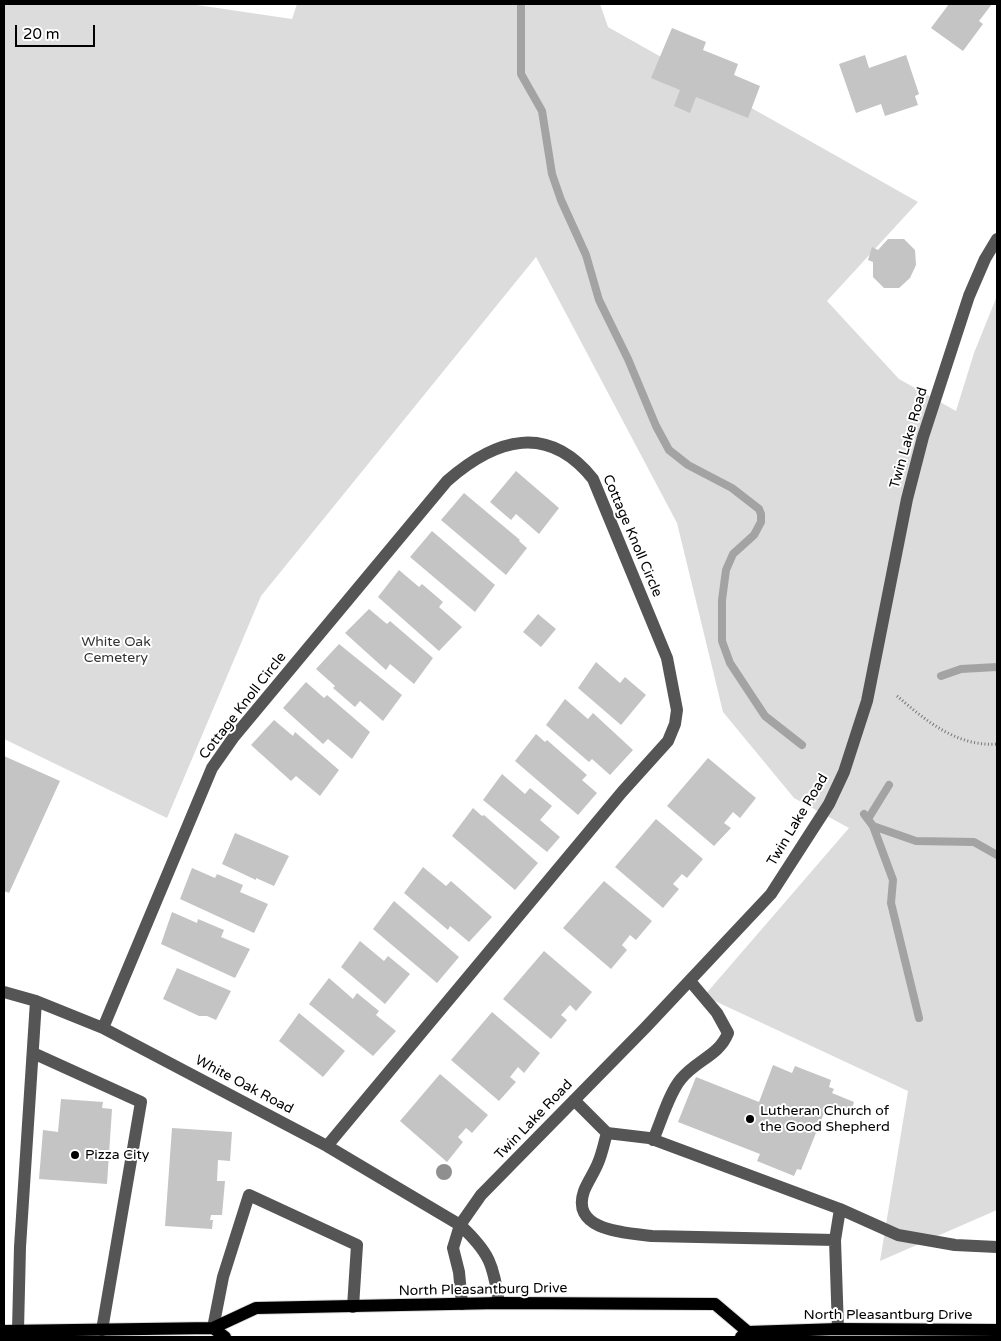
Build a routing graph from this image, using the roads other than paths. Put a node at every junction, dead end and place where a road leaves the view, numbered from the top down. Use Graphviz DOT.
graph roads {
  1 [pos="997,239"];
  2 [pos="690,981"];
  3 [pos="4,992"];
  4 [pos="36,1002"];
  5 [pos="103,1028"];
  6 [pos="33,1053"];
  7 [pos="574,1100"];
  8 [pos="607,1133"];
  9 [pos="653,1140"];
  10 [pos="327,1146"];
  11 [pos="840,1209"];
  12 [pos="460,1225"];
  13 [pos="834,1240"];
  14 [pos="997,1247"];
  15 [pos="499,1303"];
  16 [pos="462,1304"];
  17 [pos="353,1307"];
  18 [pos="213,1328"];
  19 [pos="838,1328"];
  20 [pos="18,1330"];
  21 [pos="102,1330"];
  22 [pos="997,1330"];
  23 [pos="4,1331"];
  24 [pos="745,1335"];
  25 [pos="225,1337"];
  1 -- 2 [label="street, Twin Lake Road"];
  2 -- 7 [label="street, Twin Lake Road"];
  2 -- 9 [label="street"];
  3 -- 4 [label="street, White Oak Road"];
  4 -- 5 [label="street, White Oak Road"];
  4 -- 6 [label="street"];
  5 -- 10 [label="street, White Oak Road"];
  5 -- 10 [label="street, Cottage Knoll Circle"];
  6 -- 20 [label="street"];
  6 -- 21 [label="street"];
  7 -- 8 [label="street"];
  7 -- 12 [label="street, Twin Lake Road"];
  8 -- 9 [label="street"];
  8 -- 13 [label="street"];
  9 -- 11 [label="street"];
  10 -- 12 [label="street, White Oak Road"];
  11 -- 13 [label="street"];
  11 -- 14 [label="street"];
  12 -- 15 [label="street, White Oak Road"];
  12 -- 16 [label="street"];
  13 -- 19 [label="street"];
  15 -- 16 [label="main road, North Pleasantburg Drive"];
  15 -- 24 [label="main road, North Pleasantburg Drive"];
  16 -- 17 [label="main road, North Pleasantburg Drive"];
  17 -- 18 [label="main road, North Pleasantburg Drive"];
  17 -- 18 [label="street"];
  18 -- 21 [label="main road, North Pleasantburg Drive"];
  18 -- 25 [label="main road"];
  19 -- 22 [label="main road, North Pleasantburg Drive"];
  19 -- 24 [label="main road, North Pleasantburg Drive"];
  20 -- 21 [label="main road, North Pleasantburg Drive"];
  20 -- 23 [label="main road, North Pleasantburg Drive"];
}
